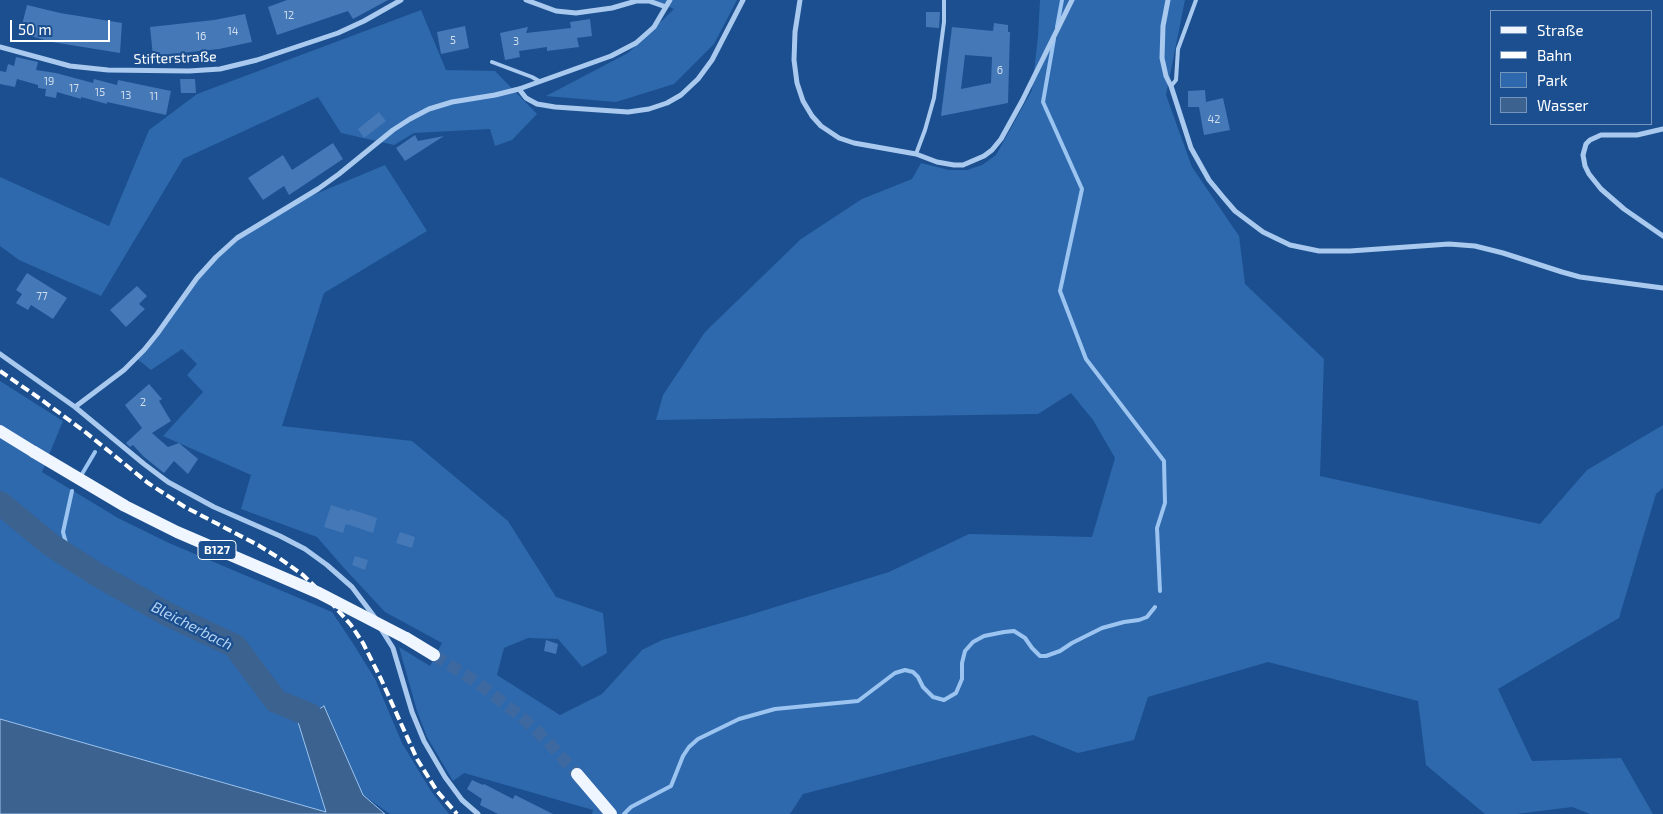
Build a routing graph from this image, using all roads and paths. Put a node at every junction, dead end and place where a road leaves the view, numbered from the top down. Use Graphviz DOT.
graph roads {
  1 [pos="401,0"];
  2 [pos="526,0"];
  3 [pos="670,0"];
  4 [pos="743,0"];
  5 [pos="800,0"];
  6 [pos="944,0"];
  7 [pos="1072,0"];
  8 [pos="1168,0"];
  9 [pos="1196,0"];
  10 [pos="666,7"];
  11 [pos="0,47"];
  12 [pos="492,62"];
  13 [pos="539,81"];
  14 [pos="1171,86"];
  15 [pos="519,88"];
  16 [pos="1663,129"];
  17 [pos="916,154"];
  18 [pos="1663,236"];
  19 [pos="1663,288"];
  20 [pos="0,354"];
  21 [pos="75,407"];
  22 [pos="0,431"];
  23 [pos="434,655"];
  24 [pos="577,774"];
  25 [pos="478,814"];
  26 [pos="611,814"];
  1 -- 11 [label="street, Stifterstraße"];
  2 -- 10 [label="street"];
  3 -- 10 [label="street"];
  4 -- 15 [label="street"];
  5 -- 17 [label="street"];
  6 -- 17 [label="lane"];
  7 -- 17 [label="street"];
  8 -- 14 [label="street"];
  9 -- 14 [label="lane"];
  10 -- 13 [label="street"];
  12 -- 13 [label="lane"];
  13 -- 15 [label="street"];
  14 -- 19 [label="street"];
  15 -- 21 [label="street"];
  16 -- 18 [label="street"];
  20 -- 21 [label="street"];
  21 -- 25 [label="street"];
  22 -- 23 [label="main road, B127, bridge"];
  24 -- 26 [label="main road"];
}
